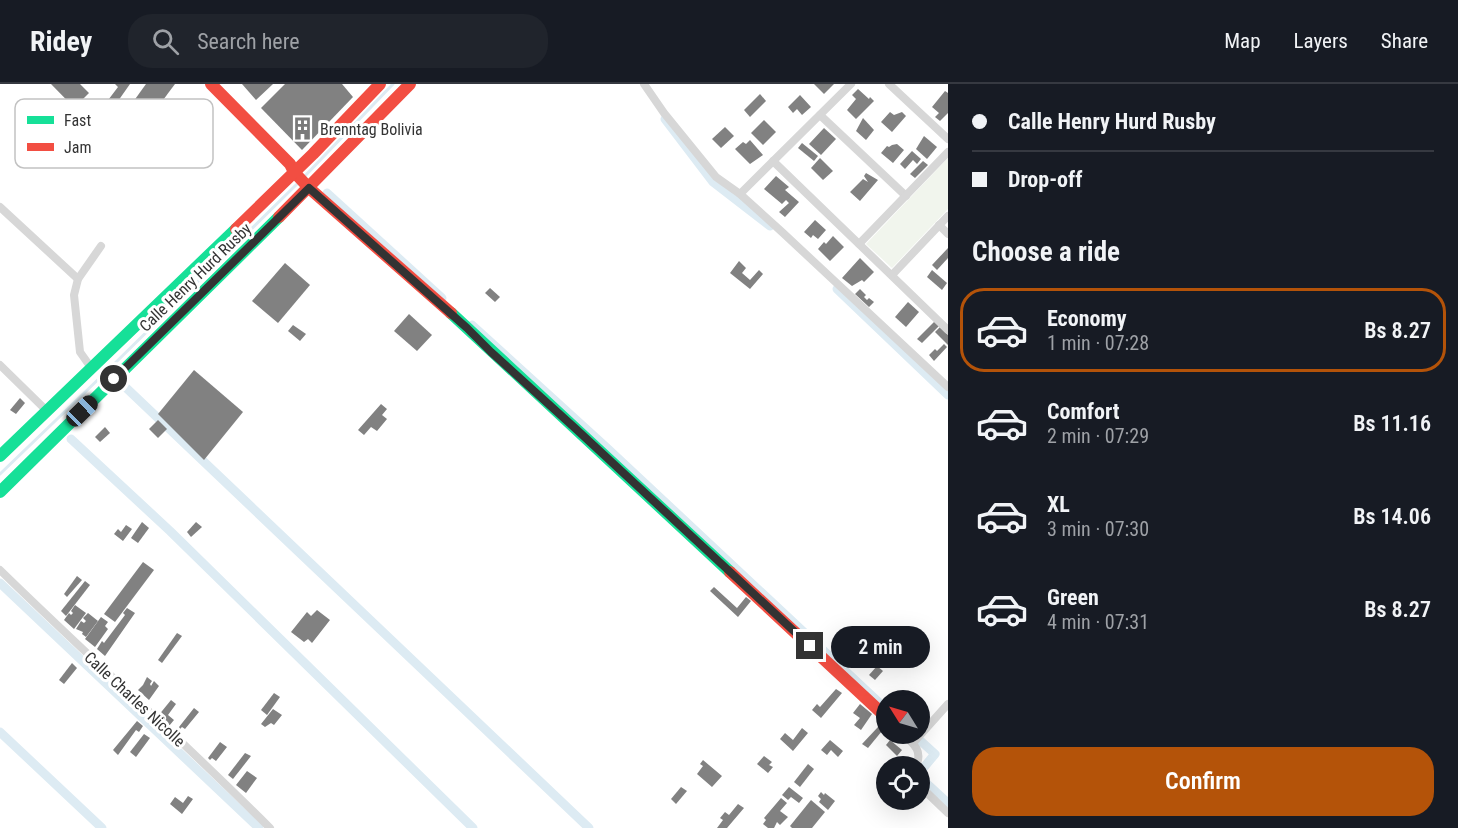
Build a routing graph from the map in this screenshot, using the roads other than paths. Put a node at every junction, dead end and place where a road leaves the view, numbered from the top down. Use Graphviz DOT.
graph roads {
  1 [pos="211,84"];
  2 [pos="380,84"];
  3 [pos="410,84"];
  4 [pos="644,84"];
  5 [pos="851,84"];
  6 [pos="889,84"];
  7 [pos="820,115"];
  8 [pos="948,140"];
  9 [pos="948,152"];
  10 [pos="773,161"];
  11 [pos="302,180"];
  12 [pos="740,194"];
  13 [pos="906,196"];
  14 [pos="0,207"];
  15 [pos="948,216"];
  16 [pos="939,225"];
  17 [pos="948,234"];
  18 [pos="859,244"];
  19 [pos="101,246"];
  20 [pos="892,275"];
  21 [pos="78,279"];
  22 [pos="948,330"];
  23 [pos="0,364"];
  24 [pos="92,369"];
  25 [pos="948,387"];
  26 [pos="48,412"];
  27 [pos="0,456"];
  28 [pos="0,492"];
  29 [pos="0,570"];
  30 [pos="948,704"];
  31 [pos="876,708"];
  32 [pos="930,724"];
  33 [pos="930,796"];
  34 [pos="948,813"];
  35 [pos="270,828"];
  1 -- 11 [label="street"];
  2 -- 11 [label="street, Calle Henry Hurd Rusby"];
  3 -- 11 [label="street, Calle Henry Hurd Rusby"];
  4 -- 12 [label="street"];
  5 -- 7 [label="street"];
  6 -- 8 [label="street"];
  7 -- 10 [label="street"];
  7 -- 13 [label="street"];
  9 -- 13 [label="street"];
  10 -- 12 [label="street"];
  10 -- 18 [label="street"];
  11 -- 24 [label="street, Calle Henry Hurd Rusby"];
  11 -- 28 [label="street, Calle Henry Hurd Rusby"];
  11 -- 31 [label="street"];
  12 -- 25 [label="street"];
  13 -- 18 [label="street"];
  14 -- 21 [label="street"];
  15 -- 16 [label="street"];
  16 -- 17 [label="street"];
  16 -- 20 [label="street"];
  18 -- 20 [label="street"];
  19 -- 21 [label="street"];
  20 -- 22 [label="street"];
  21 -- 24 [label="street"];
  23 -- 26 [label="street"];
  24 -- 26 [label="street, Calle Henry Hurd Rusby"];
  26 -- 27 [label="street, Calle Henry Hurd Rusby"];
  29 -- 35 [label="street, Calle Charles Nicolle"];
  30 -- 32 [label="street"];
  33 -- 34 [label="street"];
}
